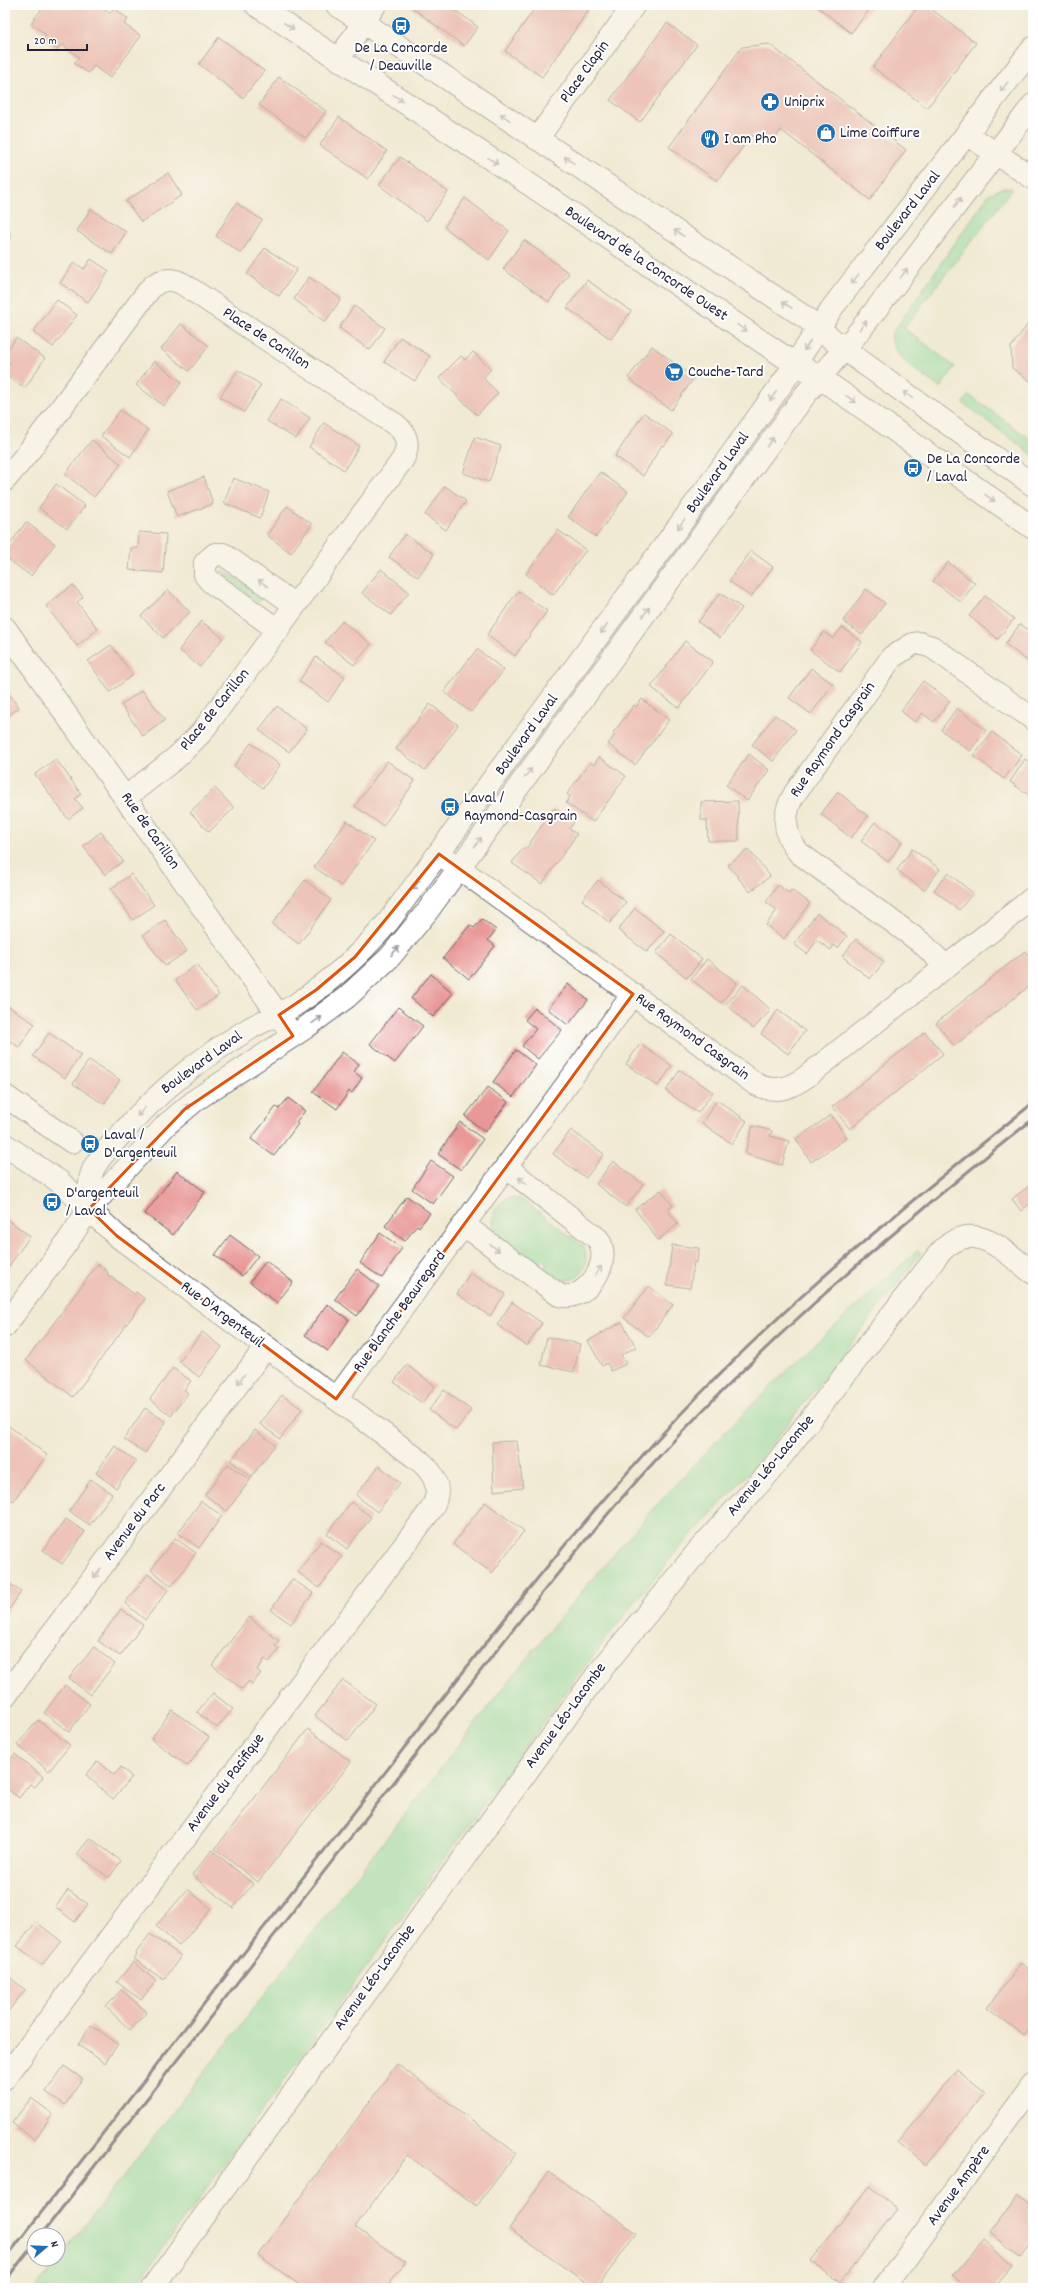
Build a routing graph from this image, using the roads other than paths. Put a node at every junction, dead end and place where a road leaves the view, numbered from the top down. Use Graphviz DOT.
graph roads {
  1 [pos="256,5"];
  2 [pos="337,5"];
  3 [pos="634,5"];
  4 [pos="369,14"];
  5 [pos="1033,48"];
  6 [pos="339,59"];
  7 [pos="1033,104"];
  8 [pos="968,135"];
  9 [pos="537,139"];
  10 [pos="996,153"];
  11 [pos="1033,178"];
  12 [pos="819,327"];
  13 [pos="844,349"];
  14 [pos="795,364"];
  15 [pos="819,377"];
  16 [pos="5,480"];
  17 [pos="1033,485"];
  18 [pos="1033,528"];
  19 [pos="295,605"];
  20 [pos="5,628"];
  21 [pos="278,630"];
  22 [pos="1033,719"];
  23 [pos="126,797"];
  24 [pos="439,854"];
  25 [pos="460,868"];
  26 [pos="1033,898"];
  27 [pos="946,967"];
  28 [pos="633,994"];
  29 [pos="279,1015"];
  30 [pos="293,1036"];
  31 [pos="5,1096"];
  32 [pos="72,1142"];
  33 [pos="5,1145"];
  34 [pos="506,1167"];
  35 [pos="89,1209"];
  36 [pos="464,1225"];
  37 [pos="1033,1273"];
  38 [pos="5,1326"];
  39 [pos="265,1348"];
  40 [pos="336,1399"];
  41 [pos="436,1484"];
  42 [pos="5,1696"];
  43 [pos="5,2078"];
  44 [pos="1033,2085"];
  45 [pos="152,2288"];
  46 [pos="884,2288"];
  1 -- 6 [label="street, Boulevard de la Concorde Ouest, one-way"];
  2 -- 4 [label="street"];
  3 -- 9 [label="street, Place Clapin"];
  4 -- 6 [label="street"];
  9 -- 4 [label="street, one-way"];
  5 -- 8 [label="street, Boulevard Laval, one-way"];
  6 -- 14 [label="street, Boulevard de la Concorde Ouest, one-way"];
  7 -- 10 [label="street, Boulevard Laval"];
  8 -- 10 [label="street"];
  8 -- 12 [label="street, Boulevard Laval, one-way"];
  12 -- 9 [label="street, one-way"];
  10 -- 11 [label="street"];
  13 -- 10 [label="street, Boulevard Laval, one-way"];
  12 -- 13 [label="street"];
  12 -- 14 [label="street, Boulevard Laval, one-way"];
  13 -- 15 [label="street, Boulevard Laval"];
  17 -- 13 [label="street, one-way"];
  14 -- 15 [label="street, Boulevard de la Concorde Ouest"];
  14 -- 24 [label="street, Boulevard Laval, one-way"];
  15 -- 18 [label="street, Boulevard de la Concorde Ouest, one-way"];
  25 -- 15 [label="street, Boulevard Laval, one-way"];
  16 -- 19 [label="street, Place de Carillon"];
  19 -- 21 [label="street, Place de Carillon"];
  19 -- 21 [label="street, one-way"];
  20 -- 23 [label="street, Rue de Carillon"];
  21 -- 23 [label="street, Place de Carillon"];
  22 -- 27 [label="street, Rue Raymond Casgrain"];
  23 -- 29 [label="street, Rue de Carillon"];
  24 -- 25 [label="street, Rue Raymond Casgrain"];
  24 -- 29 [label="street, Boulevard Laval, one-way"];
  25 -- 28 [label="street, Rue Raymond Casgrain"];
  30 -- 25 [label="street, Boulevard Laval, one-way"];
  26 -- 27 [label="street, Rue Raymond Casgrain"];
  27 -- 28 [label="street, Rue Raymond Casgrain"];
  28 -- 34 [label="street, Rue Blanche Beauregard"];
  29 -- 30 [label="street, Rue de Carillon"];
  29 -- 35 [label="street, Boulevard Laval, one-way"];
  35 -- 30 [label="street, Boulevard Laval, one-way"];
  31 -- 32 [label="street"];
  33 -- 35 [label="street, Rue D'Argenteuil"];
  34 -- 36 [label="street, Rue Blanche Beauregard"];
  36 -- 34 [label="street, one-way"];
  35 -- 38 [label="street"];
  35 -- 39 [label="street, Rue D'Argenteuil"];
  36 -- 40 [label="street, Rue Blanche Beauregard"];
  37 -- 45 [label="street, Avenue Léo-Lacombe"];
  39 -- 40 [label="street, Rue D'Argenteuil"];
  39 -- 42 [label="street, Avenue du Parc, one-way"];
  40 -- 41 [label="street, Rue D'Argenteuil"];
  41 -- 43 [label="street, Avenue du Pacifique"];
  44 -- 46 [label="street, Avenue Ampère"];
}
